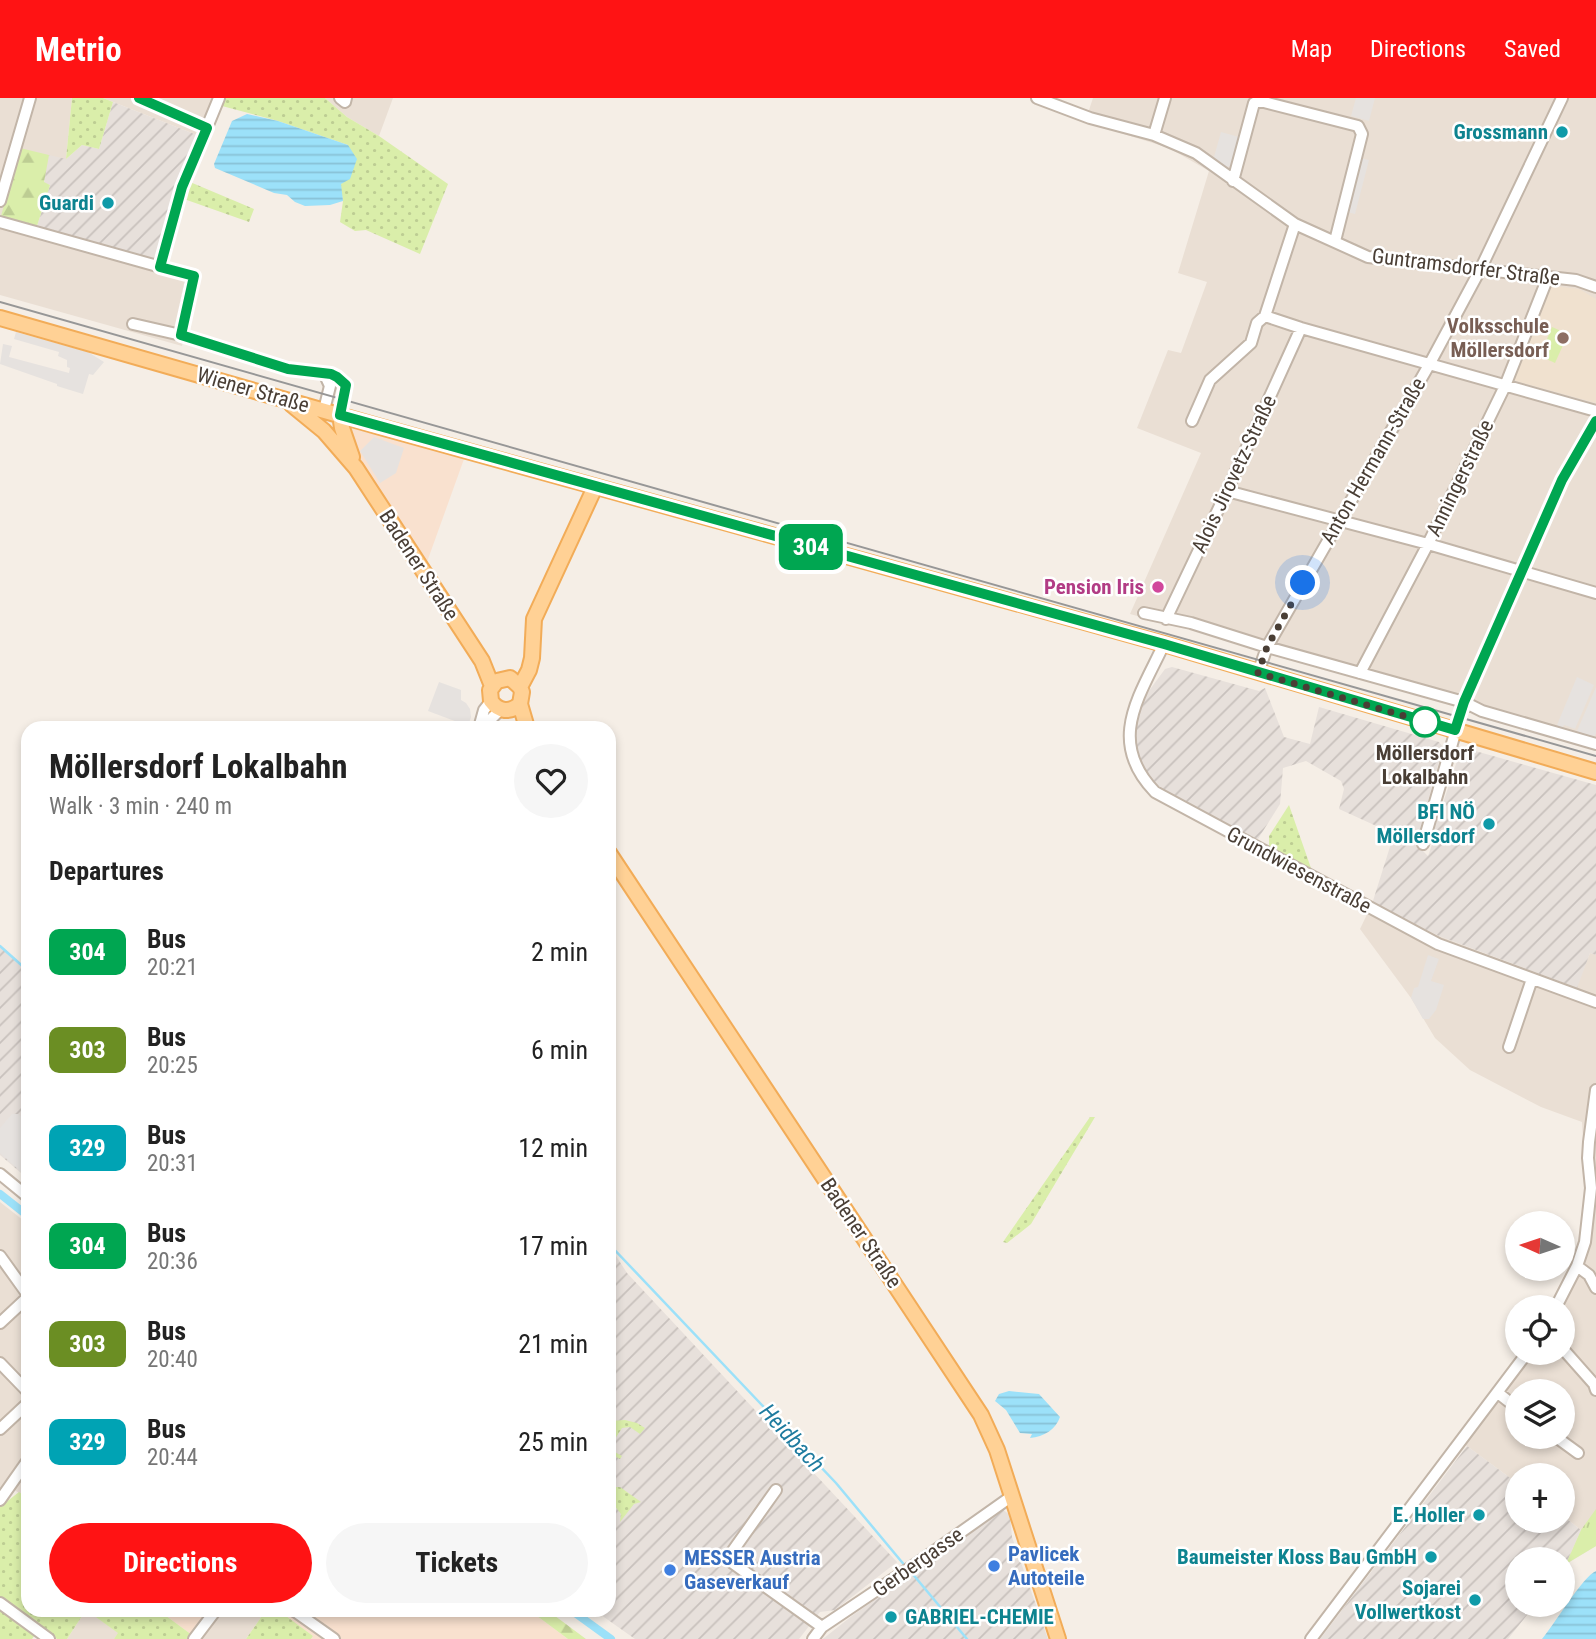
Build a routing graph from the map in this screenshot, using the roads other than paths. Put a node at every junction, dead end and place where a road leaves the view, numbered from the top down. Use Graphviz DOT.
graph roads {
  1 [pos="30,98"];
  2 [pos="139,98"];
  3 [pos="219,98"];
  4 [pos="1037,98"];
  5 [pos="1165,98"];
  6 [pos="1562,98"];
  7 [pos="207,128"];
  8 [pos="1154,135"];
  9 [pos="1233,181"];
  10 [pos="0,201"];
  11 [pos="0,222"];
  12 [pos="1295,224"];
  13 [pos="1335,242"];
  14 [pos="160,267"];
  15 [pos="1480,270"];
  16 [pos="1548,277"];
  17 [pos="1596,287"];
  18 [pos="1265,316"];
  19 [pos="0,318"];
  20 [pos="133,324"];
  21 [pos="1301,328"];
  22 [pos="181,335"];
  23 [pos="1429,365"];
  24 [pos="324,373"];
  25 [pos="1505,386"];
  26 [pos="286,400"];
  27 [pos="324,410"];
  28 [pos="1596,411"];
  29 [pos="340,415"];
  30 [pos="1192,421"];
  31 [pos="1596,421"];
  32 [pos="356,468"];
  33 [pos="595,487"];
  34 [pos="1227,491"];
  35 [pos="1339,520"];
  36 [pos="1428,544"];
  37 [pos="1520,572"];
  38 [pos="1596,593"];
  39 [pos="1144,613"];
  40 [pos="1166,619"];
  41 [pos="1164,644"];
  42 [pos="1267,647"];
  43 [pos="1258,673"];
  44 [pos="1360,673"];
  45 [pos="505,694"];
  46 [pos="1464,702"];
  47 [pos="486,721"];
  48 [pos="522,721"];
  49 [pos="1455,730"];
  50 [pos="1596,744"];
  51 [pos="1596,772"];
  52 [pos="1423,844"];
  53 [pos="616,864"];
  54 [pos="1532,979"];
  55 [pos="1596,1002"];
  56 [pos="1509,1047"];
  57 [pos="1596,1090"];
  58 [pos="1593,1134"];
  59 [pos="0,1174"];
  60 [pos="21,1191"];
  61 [pos="1591,1243"];
  62 [pos="0,1256"];
  63 [pos="1577,1266"];
  64 [pos="21,1286"];
  65 [pos="1596,1288"];
  66 [pos="1562,1295"];
  67 [pos="21,1303"];
  68 [pos="0,1323"];
  69 [pos="0,1363"];
  70 [pos="1575,1363"];
  71 [pos="1518,1365"];
  72 [pos="21,1385"];
  73 [pos="1595,1386"];
  74 [pos="1498,1393"];
  75 [pos="1505,1399"];
  76 [pos="21,1410"];
  77 [pos="0,1429"];
  78 [pos="1572,1449"];
  79 [pos="1578,1453"];
  80 [pos="21,1470"];
  81 [pos="776,1490"];
  82 [pos="1012,1496"];
  83 [pos="0,1500"];
  84 [pos="0,1603"];
  85 [pos="211,1617"];
  86 [pos="303,1617"];
  87 [pos="822,1627"];
  88 [pos="50,1639"];
  89 [pos="194,1639"];
  90 [pos="334,1639"];
  91 [pos="813,1639"];
  92 [pos="1058,1639"];
  93 [pos="1311,1639"];
  1 -- 10 [label="street"];
  2 -- 7 [label="street"];
  3 -- 7 [label="street"];
  4 -- 8 [label="street, Guntramsdorfer Straße"];
  5 -- 8 [label="street"];
  6 -- 15 [label="street, Anton Hermann-Straße"];
  7 -- 14 [label="street"];
  8 -- 9 [label="street, Guntramsdorfer Straße"];
  9 -- 12 [label="street, Guntramsdorfer Straße"];
  9 -- 13 [label="street"];
  11 -- 14 [label="street"];
  12 -- 13 [label="street, Guntramsdorfer Straße"];
  12 -- 18 [label="street"];
  13 -- 15 [label="street, Guntramsdorfer Straße"];
  14 -- 22 [label="street"];
  15 -- 16 [label="street, Guntramsdorfer Straße"];
  15 -- 23 [label="street, Anton Hermann-Straße"];
  16 -- 17 [label="street, Guntramsdorfer Straße"];
  16 -- 25 [label="street, Anningerstraße"];
  18 -- 21 [label="street"];
  18 -- 30 [label="street"];
  19 -- 26 [label="main road, Wiener Straße"];
  20 -- 22 [label="street"];
  21 -- 23 [label="street"];
  21 -- 34 [label="street, Alois Jirovetz-Straße"];
  22 -- 24 [label="street"];
  23 -- 25 [label="street"];
  23 -- 35 [label="street, Anton Hermann-Straße"];
  24 -- 27 [label="street"];
  24 -- 29 [label="street"];
  25 -- 28 [label="street"];
  25 -- 36 [label="street, Anningerstraße"];
  26 -- 27 [label="main road, Wiener Straße"];
  26 -- 32 [label="main road"];
  27 -- 29 [label="main road, Wiener Straße"];
  29 -- 32 [label="main road"];
  29 -- 33 [label="main road, Wiener Straße"];
  31 -- 37 [label="street"];
  32 -- 45 [label="main road, Badener Straße"];
  33 -- 41 [label="main road, Wiener Straße"];
  33 -- 45 [label="main road"];
  34 -- 35 [label="street"];
  34 -- 40 [label="street, Alois Jirovetz-Straße"];
  35 -- 36 [label="street"];
  35 -- 42 [label="street, Anton Hermann-Straße"];
  36 -- 37 [label="street"];
  36 -- 44 [label="street, Anningerstraße"];
  37 -- 38 [label="street"];
  37 -- 46 [label="street"];
  39 -- 40 [label="street"];
  40 -- 42 [label="street"];
  41 -- 43 [label="main road, Wiener Straße"];
  41 -- 54 [label="street, Grundwiesenstraße"];
  42 -- 43 [label="street, Anton Hermann-Straße"];
  42 -- 44 [label="street"];
  43 -- 49 [label="main road, Wiener Straße"];
  44 -- 46 [label="street"];
  45 -- 47 [label="street"];
  45 -- 48 [label="main road"];
  46 -- 49 [label="street"];
  46 -- 50 [label="street"];
  49 -- 51 [label="main road, Wiener Straße"];
  49 -- 52 [label="street"];
  53 -- 82 [label="main road, Badener Straße"];
  54 -- 55 [label="street, Grundwiesenstraße"];
  54 -- 56 [label="street"];
  57 -- 58 [label="street"];
  58 -- 61 [label="street"];
  59 -- 60 [label="street"];
  61 -- 63 [label="street"];
  62 -- 64 [label="street"];
  63 -- 65 [label="street"];
  63 -- 66 [label="street"];
  67 -- 68 [label="street"];
  69 -- 72 [label="street"];
  70 -- 73 [label="street"];
  71 -- 74 [label="street"];
  74 -- 75 [label="street"];
  74 -- 93 [label="street"];
  76 -- 77 [label="street"];
  78 -- 79 [label="street"];
  80 -- 83 [label="street"];
  81 -- 87 [label="street"];
  82 -- 87 [label="street, Gerbergasse"];
  82 -- 92 [label="main road, Badener Straße"];
  84 -- 88 [label="street"];
  85 -- 89 [label="street"];
  86 -- 90 [label="street"];
  87 -- 91 [label="street, Gerbergasse"];
}
